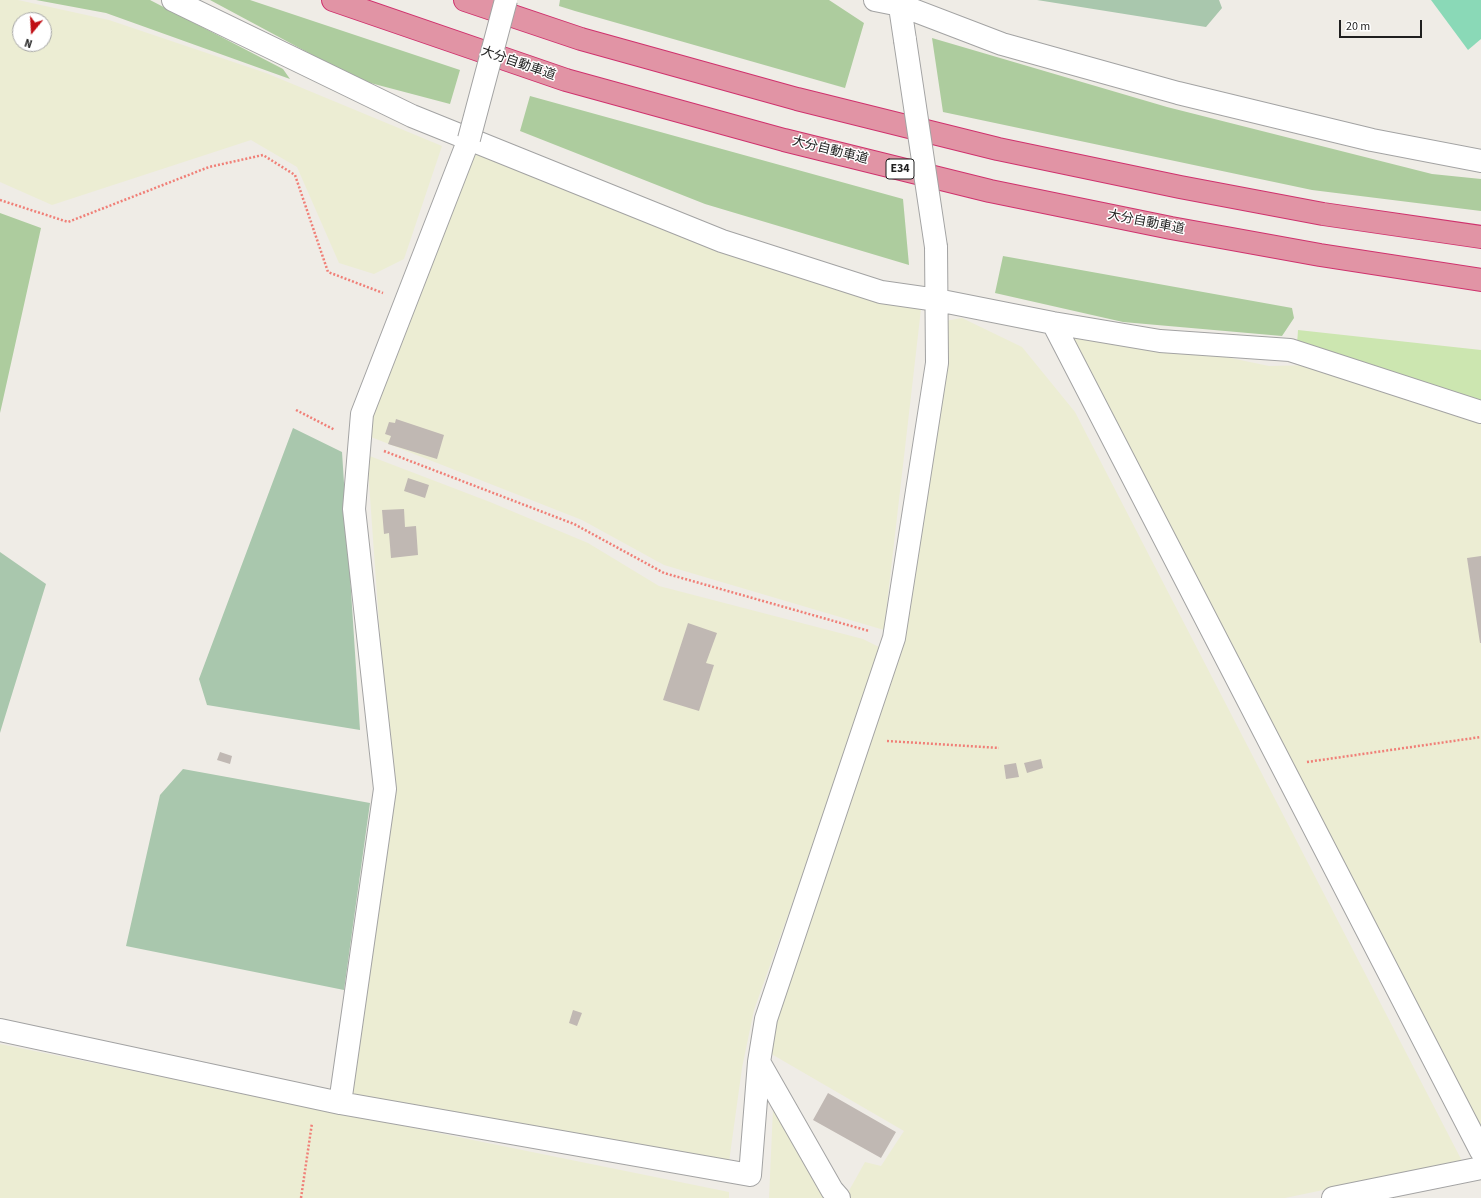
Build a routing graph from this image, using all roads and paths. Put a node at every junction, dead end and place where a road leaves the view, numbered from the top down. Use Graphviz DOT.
graph roads {
  1 [pos="173,0"];
  2 [pos="333,0"];
  3 [pos="465,0"];
  4 [pos="506,0"];
  5 [pos="875,0"];
  6 [pos="900,2"];
  7 [pos="469,139"];
  8 [pos="1481,161"];
  9 [pos="0,200"];
  10 [pos="1481,237"];
  11 [pos="1481,280"];
  12 [pos="937,300"];
  13 [pos="406,302"];
  14 [pos="1053,323"];
  15 [pos="296,410"];
  16 [pos="1481,412"];
  17 [pos="360,442"];
  18 [pos="894,638"];
  19 [pos="1481,737"];
  20 [pos="860,739"];
  21 [pos="999,748"];
  22 [pos="1281,765"];
  23 [pos="0,1030"];
  24 [pos="759,1062"];
  25 [pos="316,1097"];
  26 [pos="340,1103"];
  27 [pos="1481,1150"];
  28 [pos="1481,1168"];
  29 [pos="301,1198"];
  30 [pos="839,1198"];
  31 [pos="1332,1198"];
  1 -- 7 [label="street"];
  2 -- 11 [label="highway, 大分自動車道 / E34"];
  3 -- 10 [label="highway"];
  4 -- 7 [label="street, bridge"];
  5 -- 6 [label="street"];
  6 -- 8 [label="street"];
  6 -- 12 [label="street, bridge"];
  7 -- 12 [label="street"];
  7 -- 13 [label="street"];
  9 -- 13 [label="path"];
  12 -- 14 [label="street"];
  12 -- 18 [label="street"];
  13 -- 17 [label="street"];
  14 -- 16 [label="street"];
  14 -- 22 [label="street"];
  15 -- 17 [label="path"];
  17 -- 18 [label="path"];
  17 -- 26 [label="street"];
  18 -- 20 [label="street"];
  19 -- 22 [label="path"];
  20 -- 21 [label="path"];
  20 -- 24 [label="street"];
  22 -- 27 [label="street"];
  23 -- 25 [label="street"];
  24 -- 26 [label="street"];
  24 -- 30 [label="street"];
  25 -- 26 [label="street"];
  25 -- 29 [label="path"];
  28 -- 31 [label="street"];
}
